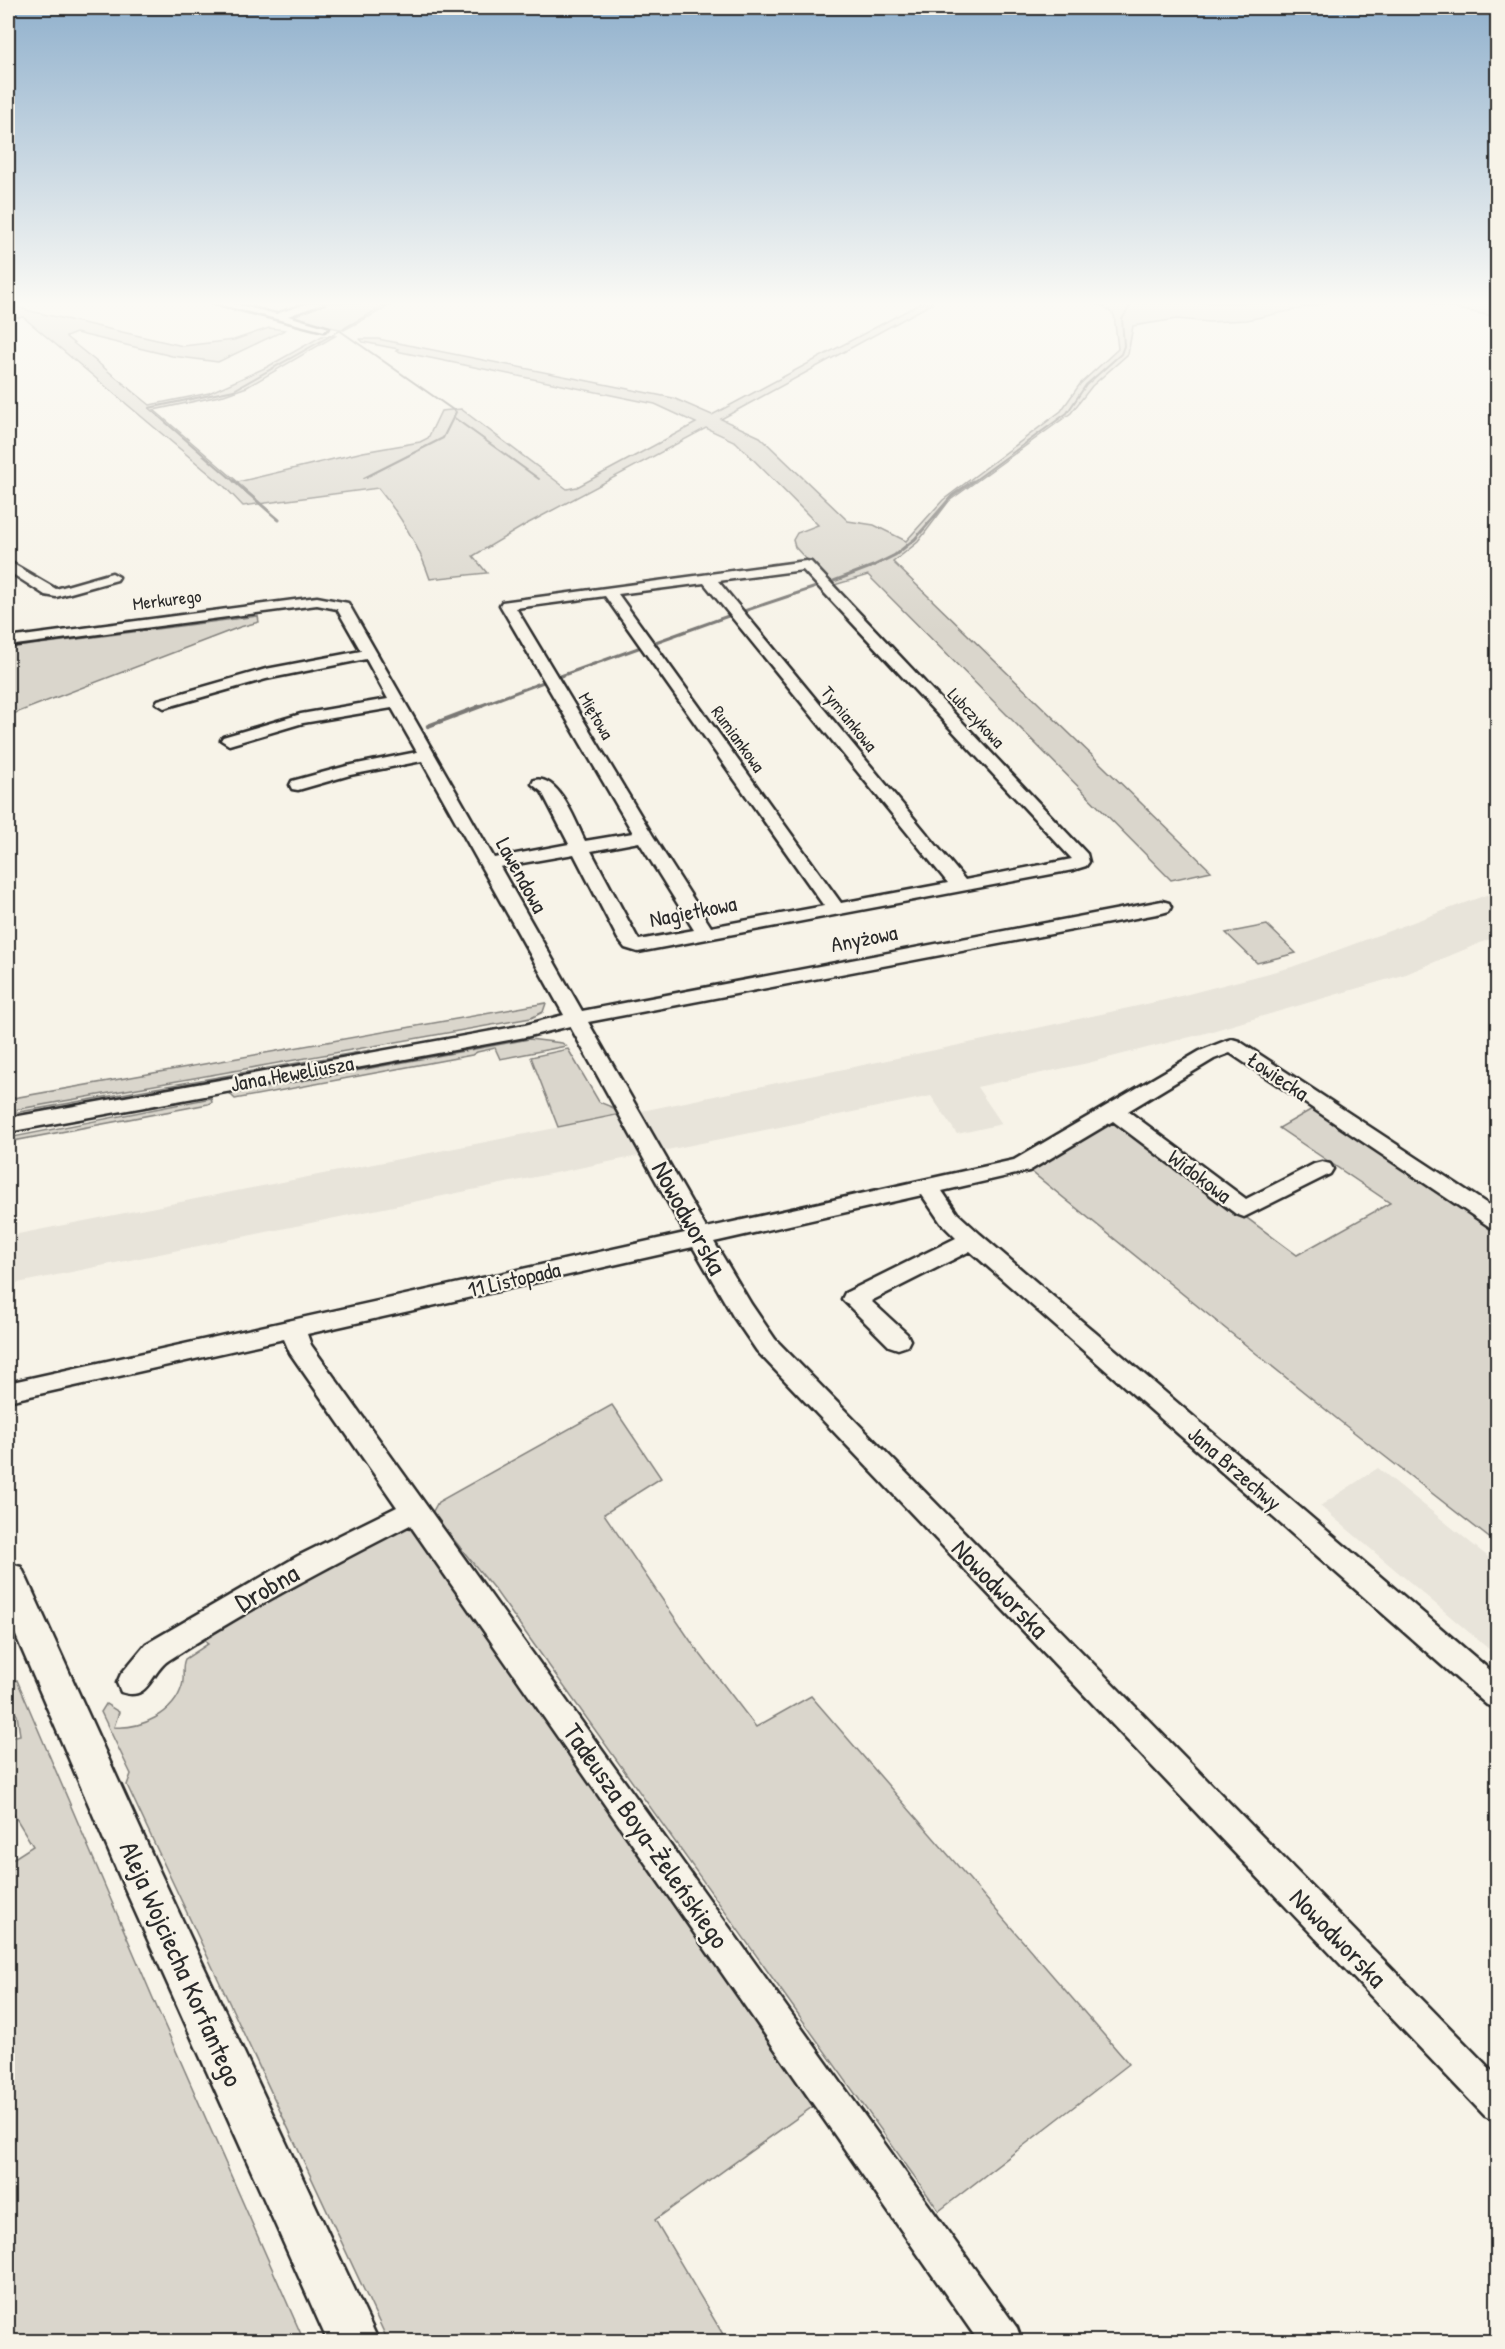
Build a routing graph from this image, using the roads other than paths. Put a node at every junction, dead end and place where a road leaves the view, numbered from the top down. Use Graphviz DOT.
graph roads {
  1 [pos="8,566"];
  2 [pos="112,577"];
  3 [pos="707,577"];
  4 [pos="608,591"];
  5 [pos="331,602"];
  6 [pos="8,642"];
  7 [pos="370,654"];
  8 [pos="397,702"];
  9 [pos="164,703"];
  10 [pos="229,740"];
  11 [pos="427,755"];
  12 [pos="298,784"];
  13 [pos="540,784"];
  14 [pos="644,836"];
  15 [pos="581,848"];
  16 [pos="488,864"];
  17 [pos="960,885"];
  18 [pos="1162,907"];
  19 [pos="836,909"];
  20 [pos="706,933"];
  21 [pos="576,1019"];
  22 [pos="1114,1111"];
  23 [pos="8,1125"];
  24 [pos="1021,1166"];
  25 [pos="1322,1169"];
  26 [pos="929,1188"];
  27 [pos="1497,1222"];
  28 [pos="700,1238"];
  29 [pos="972,1240"];
  30 [pos="293,1329"];
  31 [pos="898,1340"];
  32 [pos="8,1392"];
  33 [pos="415,1509"];
  34 [pos="9,1576"];
  35 [pos="132,1683"];
  36 [pos="1497,1696"];
  37 [pos="1497,2103"];
  38 [pos="354,2342"];
  39 [pos="1003,2342"];
  1 -- 2 [label="street"];
  3 -- 4 [label="street, Lubczykowa"];
  3 -- 17 [label="street, Tymiankowa"];
  3 -- 17 [label="street, Lubczykowa"];
  4 -- 14 [label="street, Miętowa"];
  4 -- 19 [label="street, Rumiankowa"];
  5 -- 6 [label="street, Merkurego"];
  5 -- 7 [label="street, Lawendowa"];
  7 -- 8 [label="street, Lawendowa"];
  7 -- 9 [label="street"];
  8 -- 10 [label="street"];
  8 -- 11 [label="street, Lawendowa"];
  11 -- 12 [label="street"];
  11 -- 16 [label="street, Lawendowa"];
  13 -- 15 [label="street, Nagietkowa"];
  14 -- 15 [label="street"];
  14 -- 20 [label="street, Miętowa"];
  15 -- 16 [label="street"];
  15 -- 20 [label="street, Nagietkowa"];
  16 -- 21 [label="street, Lawendowa"];
  17 -- 19 [label="street, Lubczykowa"];
  18 -- 21 [label="street, Anyżowa"];
  19 -- 20 [label="street, Nagietkowa"];
  21 -- 23 [label="street, Jana Heweliusza"];
  21 -- 28 [label="street, Nowodworska"];
  22 -- 24 [label="street, Łowiecka"];
  22 -- 25 [label="street, Widokowa"];
  22 -- 27 [label="street, Łowiecka"];
  24 -- 26 [label="street, 11 Listopada"];
  26 -- 28 [label="street, 11 Listopada"];
  26 -- 29 [label="street, Jana Brzechwy"];
  28 -- 30 [label="street, 11 Listopada"];
  28 -- 37 [label="street, Nowodworska"];
  29 -- 31 [label="street"];
  29 -- 36 [label="street, Jana Brzechwy"];
  30 -- 32 [label="street, 11 Listopada"];
  30 -- 33 [label="street, Tadeusza Boya-Żeleńskiego"];
  33 -- 35 [label="street, Drobna"];
  33 -- 39 [label="street, Tadeusza Boya-Żeleńskiego"];
  34 -- 38 [label="main road, Aleja Wojciecha Korfantego"];
}
